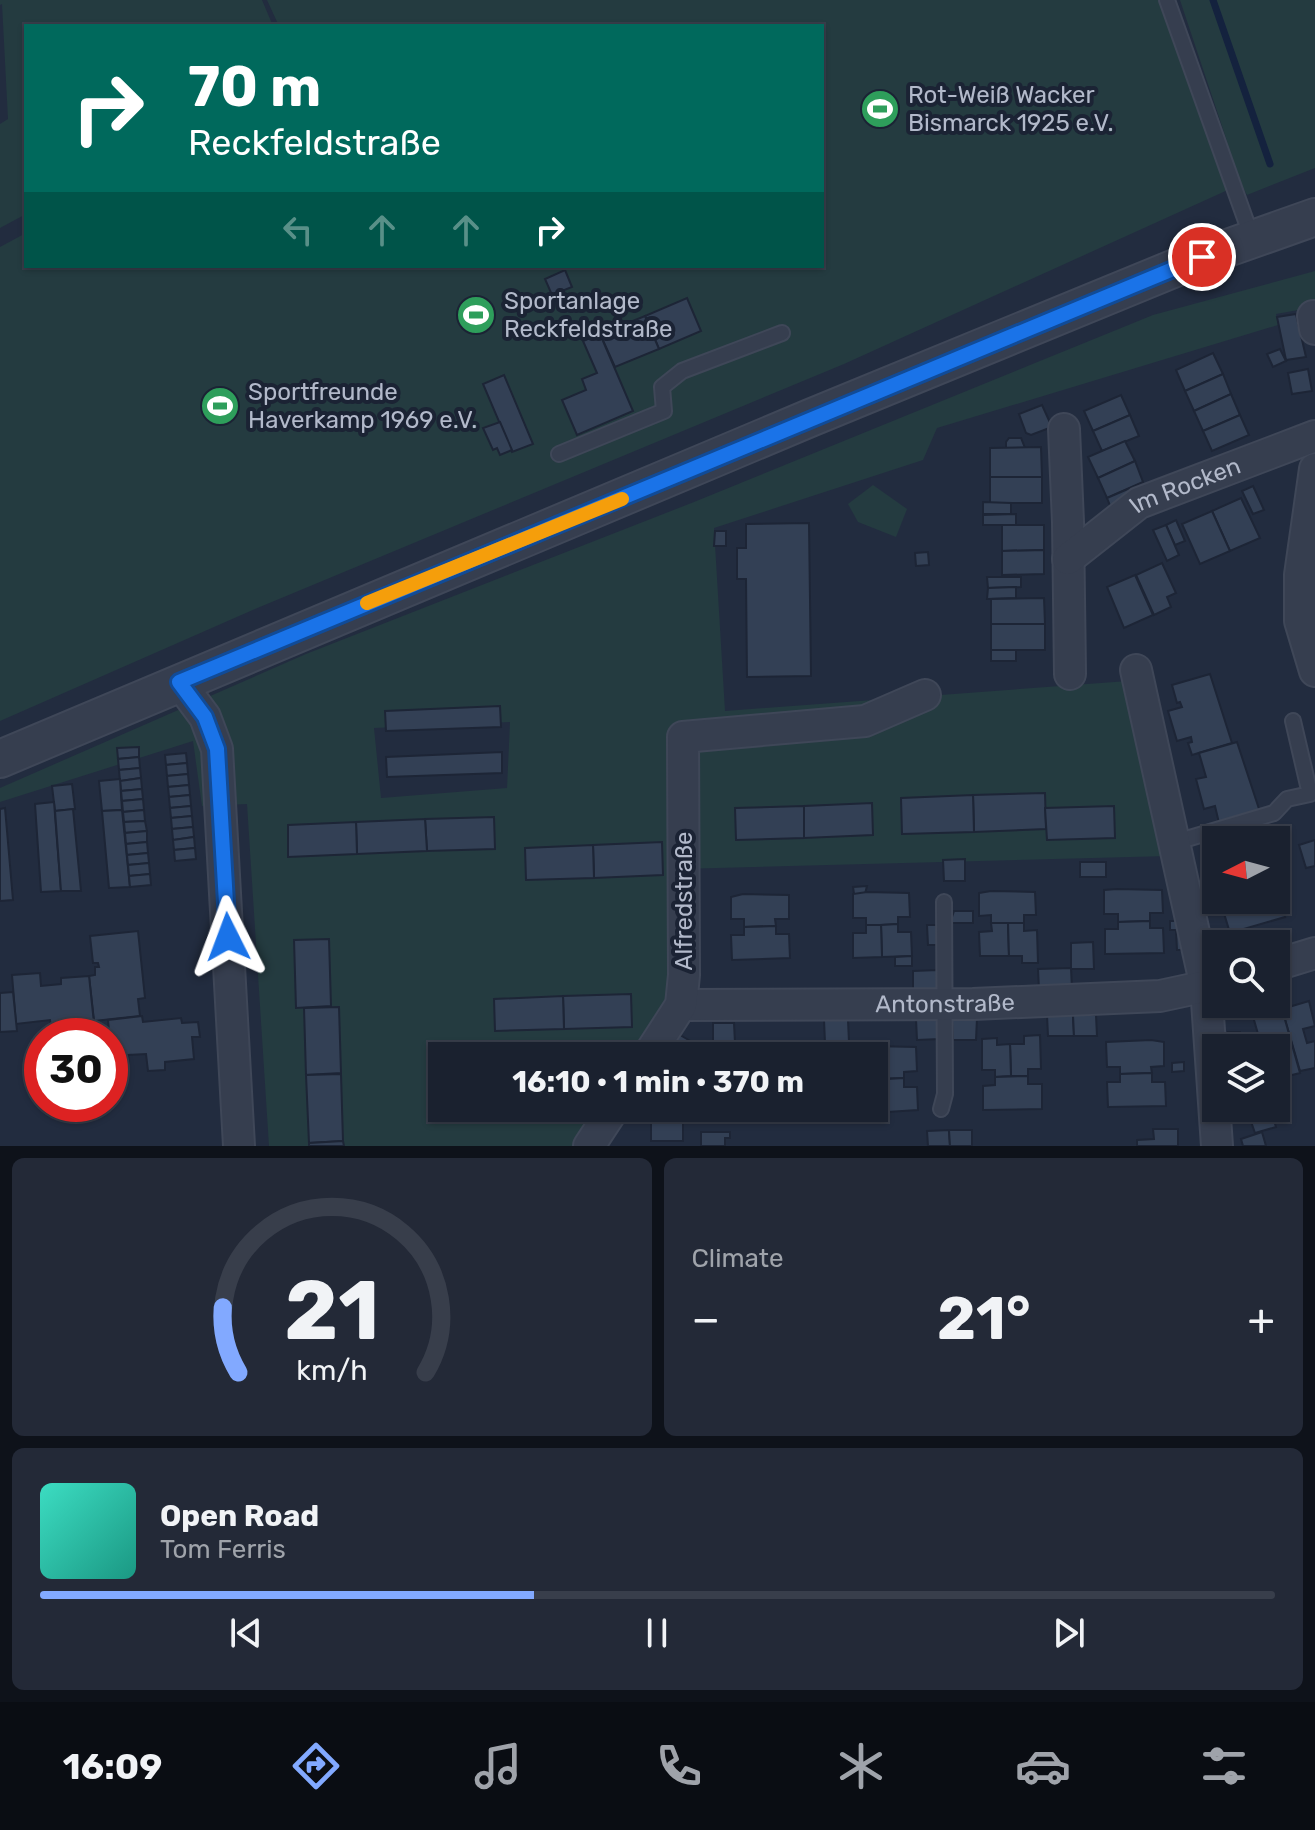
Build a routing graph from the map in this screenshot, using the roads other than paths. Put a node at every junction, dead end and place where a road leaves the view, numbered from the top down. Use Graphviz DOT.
graph roads {
  1 [pos="1167,0"];
  2 [pos="1315,217"];
  3 [pos="1252,238"];
  4 [pos="782,333"];
  5 [pos="1064,429"];
  6 [pos="1315,436"];
  7 [pos="559,454"];
  8 [pos="1315,469"];
  9 [pos="1068,559"];
  10 [pos="1136,670"];
  11 [pos="1315,671"];
  12 [pos="1070,674"];
  13 [pos="179,682"];
  14 [pos="925,695"];
  15 [pos="1293,721"];
  16 [pos="0,759"];
  17 [pos="1173,843"];
  18 [pos="944,902"];
  19 [pos="1202,952"];
  20 [pos="1315,953"];
  21 [pos="1290,961"];
  22 [pos="1202,988"];
  23 [pos="943,1004"];
  24 [pos="681,1005"];
  25 [pos="1212,1018"];
  26 [pos="657,1042"];
  27 [pos="941,1109"];
  28 [pos="605,1122"];
  29 [pos="239,1146"];
  30 [pos="589,1146"];
  31 [pos="1217,1146"];
  1 -- 3 [label="lane"];
  2 -- 3 [label="street"];
  3 -- 13 [label="street"];
  4 -- 7 [label="lane"];
  5 -- 9 [label="street"];
  6 -- 9 [label="street, Im Rocken"];
  8 -- 11 [label="street"];
  9 -- 12 [label="street"];
  10 -- 17 [label="street"];
  13 -- 16 [label="street"];
  13 -- 29 [label="street"];
  14 -- 24 [label="street, Alfredstraße"];
  15 -- 17 [label="lane"];
  17 -- 19 [label="street"];
  18 -- 23 [label="lane"];
  20 -- 21 [label="street"];
  22 -- 23 [label="street, Antonstraße"];
  23 -- 24 [label="street, Antonstraße"];
  23 -- 27 [label="lane"];
  24 -- 26 [label="street, Alfredstraße"];
  25 -- 31 [label="street"];
  28 -- 30 [label="street"];
}
